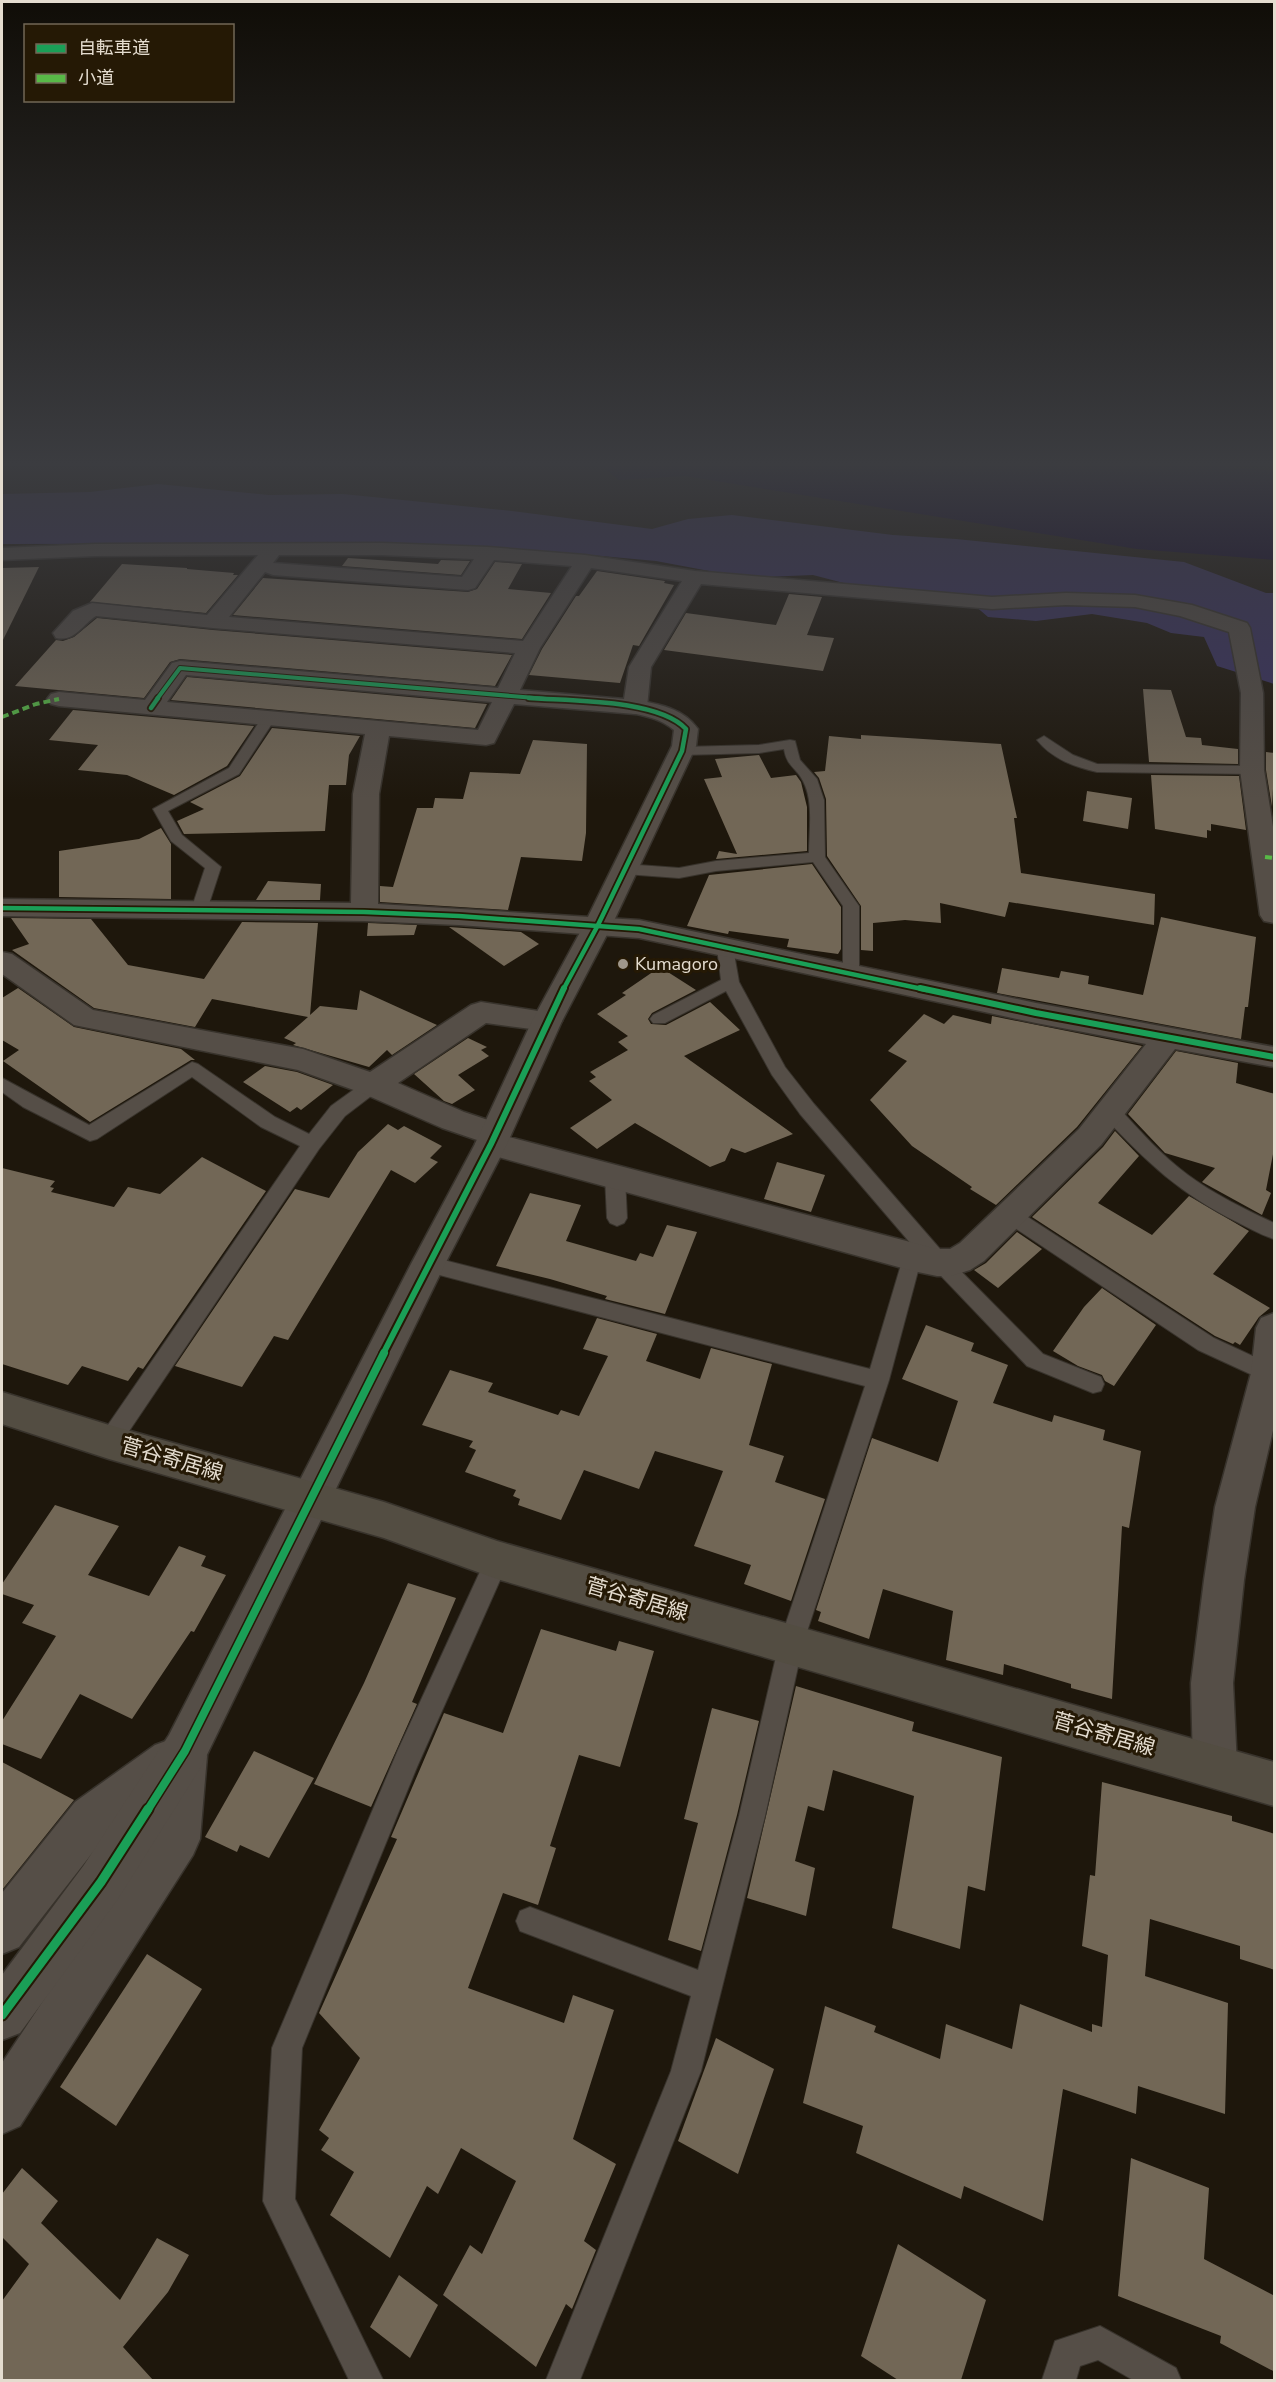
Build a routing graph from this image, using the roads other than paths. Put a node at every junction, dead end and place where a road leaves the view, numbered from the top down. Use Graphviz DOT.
graph roads {
  1 [pos="249,578"];
  2 [pos="391,578"];
  3 [pos="472,578"];
  4 [pos="574,578"];
  5 [pos="694,578"];
  6 [pos="708,578"];
  7 [pos="213,622"];
  8 [pos="64,633"];
  9 [pos="529,648"];
  10 [pos="1263,694"];
  11 [pos="506,697"];
  12 [pos="59,699"];
  13 [pos="635,707"];
  14 [pos="151,708"];
  15 [pos="268,719"];
  16 [pos="378,729"];
  17 [pos="1044,740"];
  18 [pos="682,752"];
  19 [pos="1252,770"];
  20 [pos="817,857"];
  21 [pos="625,869"];
  22 [pos="2,908"];
  23 [pos="199,910"];
  24 [pos="364,912"];
  25 [pos="1275,915"];
  26 [pos="598,925"];
  27 [pos="725,948"];
  28 [pos="2,961"];
  29 [pos="851,974"];
  30 [pos="730,982"];
  31 [pos="659,1019"];
  32 [pos="547,1022"];
  33 [pos="1167,1038"];
  34 [pos="1275,1057"];
  35 [pos="2,1084"];
  36 [pos="373,1085"];
  37 [pos="1111,1112"];
  38 [pos="493,1139"];
  39 [pos="312,1144"];
  40 [pos="615,1178"];
  41 [pos="1010,1215"];
  42 [pos="617,1218"];
  43 [pos="1275,1231"];
  44 [pos="926,1261"];
  45 [pos="428,1264"];
  46 [pos="1275,1328"];
  47 [pos="1269,1373"];
  48 [pos="878,1380"];
  49 [pos="1093,1384"];
  50 [pos="2,1408"];
  51 [pos="109,1442"];
  52 [pos="312,1499"];
  53 [pos="497,1560"];
  54 [pos="791,1644"];
  55 [pos="185,1751"];
  56 [pos="1215,1766"];
  57 [pos="1275,1784"];
  58 [pos="530,1921"];
  59 [pos="2,1930"];
  60 [pos="707,1988"];
  61 [pos="2,2015"];
  62 [pos="2,2108"];
  63 [pos="366,2380"];
  64 [pos="563,2380"];
  65 [pos="1059,2380"];
  66 [pos="1164,2380"];
  1 -- 7 [label="street"];
  2 -- 3 [label="street"];
  4 -- 9 [label="street"];
  5 -- 13 [label="street"];
  6 -- 10 [label="street"];
  7 -- 8 [label="street"];
  7 -- 9 [label="street"];
  9 -- 11 [label="street"];
  10 -- 19 [label="street"];
  11 -- 13 [label="street"];
  11 -- 14 [label="street"];
  11 -- 16 [label="street"];
  12 -- 14 [label="street"];
  13 -- 18 [label="street"];
  14 -- 15 [label="street"];
  15 -- 16 [label="street"];
  15 -- 23 [label="lane"];
  16 -- 24 [label="street"];
  17 -- 19 [label="lane"];
  18 -- 20 [label="lane"];
  18 -- 21 [label="street"];
  19 -- 25 [label="street"];
  20 -- 21 [label="lane"];
  20 -- 29 [label="lane"];
  21 -- 26 [label="street"];
  22 -- 23 [label="street"];
  23 -- 24 [label="street"];
  24 -- 26 [label="street"];
  26 -- 27 [label="street"];
  26 -- 32 [label="street"];
  27 -- 29 [label="street"];
  27 -- 30 [label="lane"];
  28 -- 36 [label="street"];
  29 -- 33 [label="street"];
  30 -- 31 [label="lane"];
  30 -- 44 [label="lane"];
  32 -- 36 [label="street"];
  32 -- 38 [label="street"];
  33 -- 34 [label="street"];
  33 -- 37 [label="street"];
  35 -- 39 [label="lane"];
  36 -- 38 [label="street"];
  36 -- 39 [label="lane"];
  37 -- 41 [label="street"];
  37 -- 43 [label="lane"];
  38 -- 40 [label="street"];
  38 -- 45 [label="street"];
  39 -- 51 [label="lane"];
  40 -- 42 [label="lane"];
  40 -- 44 [label="street"];
  41 -- 44 [label="street"];
  41 -- 47 [label="lane"];
  44 -- 48 [label="lane"];
  44 -- 49 [label="lane"];
  45 -- 48 [label="lane"];
  45 -- 52 [label="street"];
  46 -- 47 [label="street"];
  47 -- 56 [label="street"];
  48 -- 54 [label="lane"];
  50 -- 51 [label="main road, 菅谷寄居線"];
  51 -- 52 [label="main road, 菅谷寄居線"];
  52 -- 53 [label="main road, 菅谷寄居線"];
  52 -- 55 [label="street"];
  53 -- 54 [label="main road, 菅谷寄居線"];
  53 -- 63 [label="lane"];
  54 -- 56 [label="main road, 菅谷寄居線"];
  54 -- 60 [label="lane"];
  55 -- 59 [label="street"];
  55 -- 61 [label="street"];
  55 -- 62 [label="street"];
  56 -- 57 [label="main road, 菅谷寄居線"];
  58 -- 60 [label="lane"];
  60 -- 64 [label="lane"];
  65 -- 66 [label="lane"];
}
